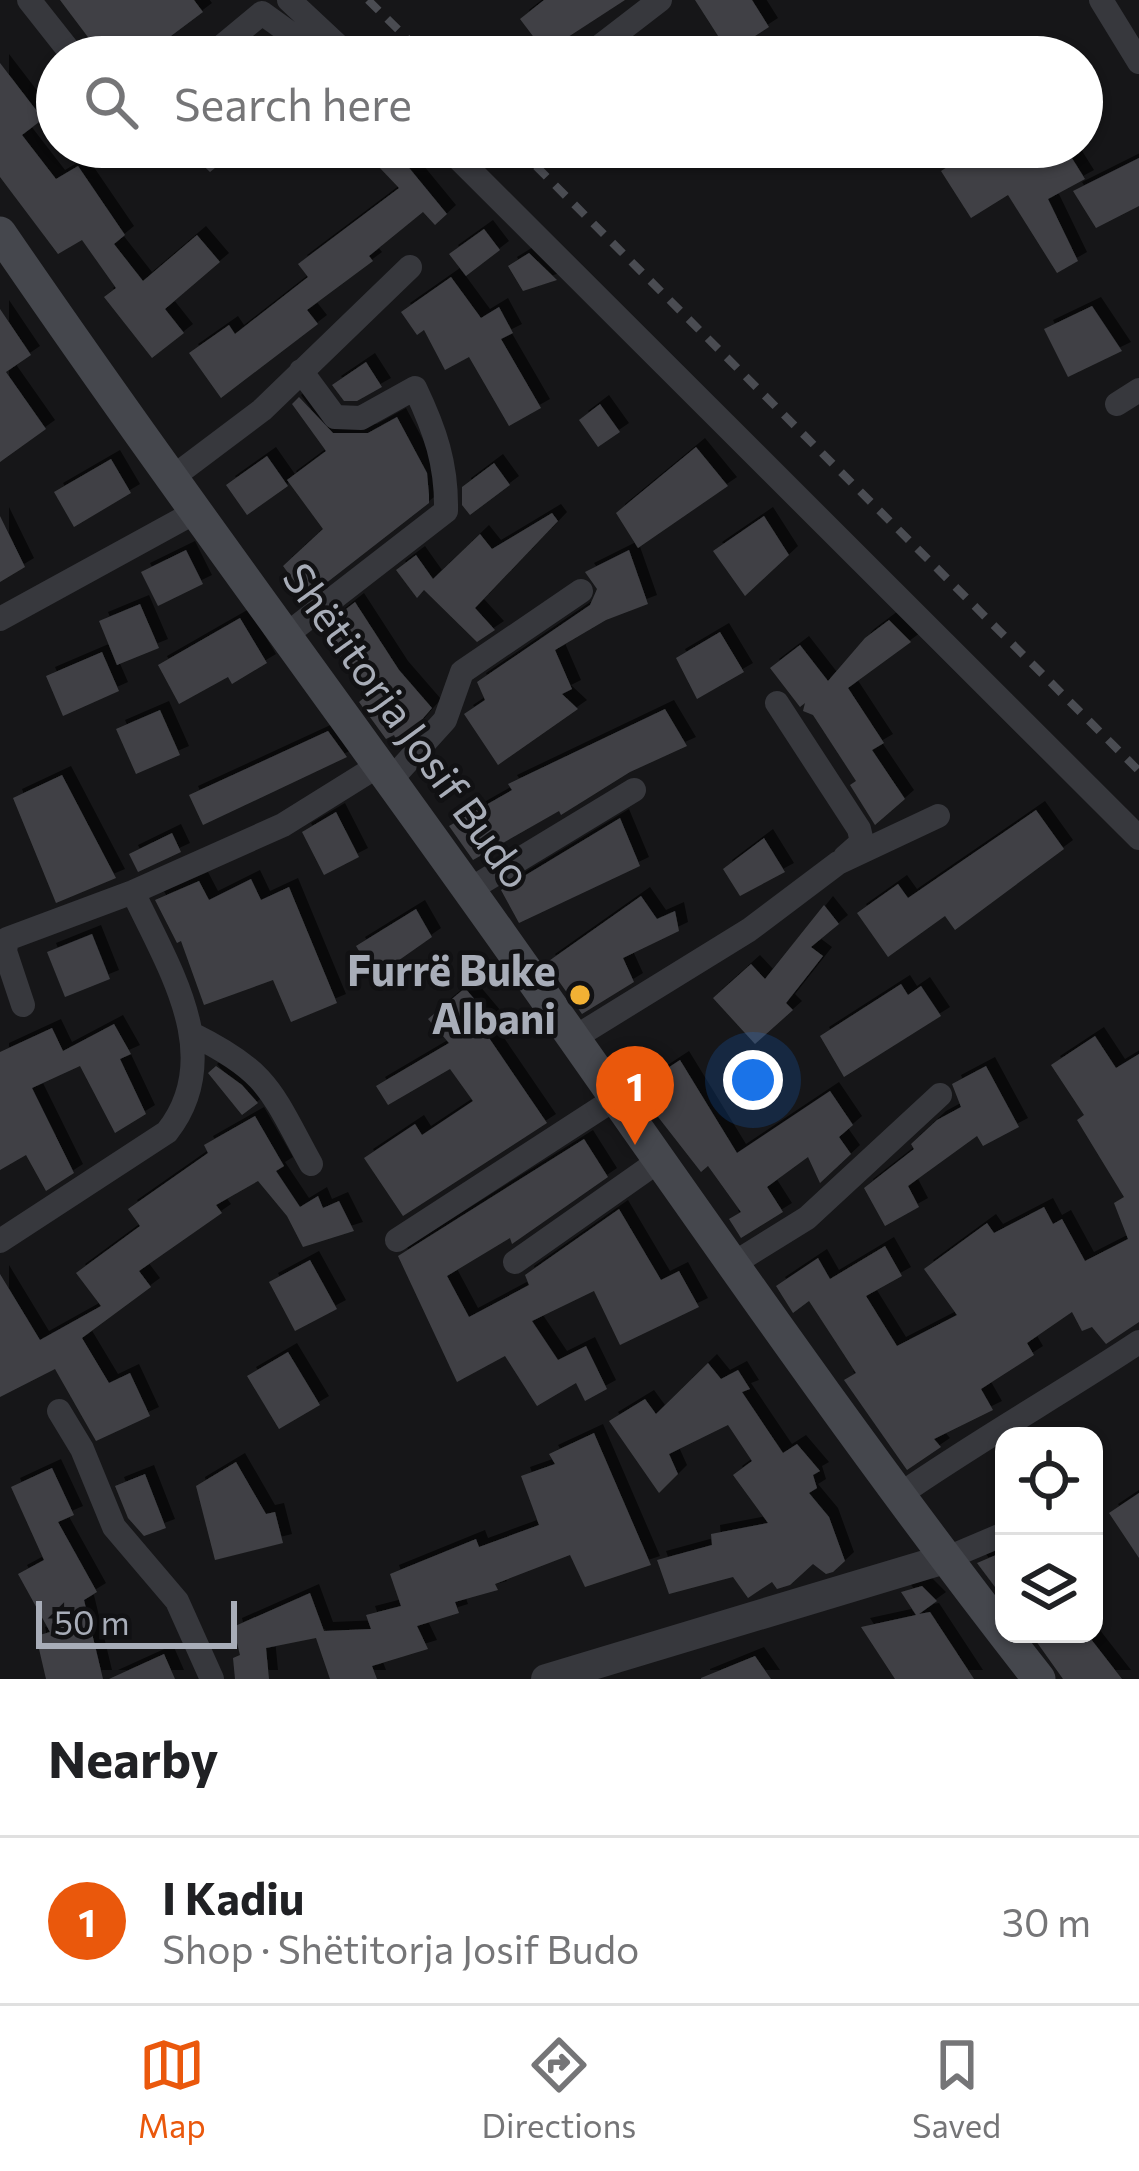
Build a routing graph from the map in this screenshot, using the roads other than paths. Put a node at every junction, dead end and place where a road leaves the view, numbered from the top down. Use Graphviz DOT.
graph roads {
  1 [pos="28,0"];
  2 [pos="289,0"];
  3 [pos="660,0"];
  4 [pos="1101,0"];
  5 [pos="254,7"];
  6 [pos="57,36"];
  7 [pos="227,36"];
  8 [pos="294,36"];
  9 [pos="328,36"];
  10 [pos="613,36"];
  11 [pos="1139,62"];
  12 [pos="468,168"];
  13 [pos="0,233"];
  14 [pos="410,267"];
  15 [pos="301,371"];
  16 [pos="1139,390"];
  17 [pos="1117,404"];
  18 [pos="169,480"];
  19 [pos="197,511"];
  20 [pos="580,591"];
  21 [pos="0,620"];
  22 [pos="286,635"];
  23 [pos="777,703"];
  24 [pos="382,775"];
  25 [pos="634,790"];
  26 [pos="938,816"];
  27 [pos="1139,838"];
  28 [pos="838,863"];
  29 [pos="469,890"];
  30 [pos="133,892"];
  31 [pos="23,1005"];
  32 [pos="192,1034"];
  33 [pos="574,1038"];
  34 [pos="940,1095"];
  35 [pos="616,1098"];
  36 [pos="660,1160"];
  37 [pos="311,1164"];
  38 [pos="397,1240"];
  39 [pos="0,1241"];
  40 [pos="515,1262"];
  41 [pos="733,1264"];
  42 [pos="1139,1342"];
  43 [pos="59,1411"];
  44 [pos="898,1496"];
  45 [pos="1002,1535"];
  46 [pos="945,1559"];
  47 [pos="212,1679"];
  48 [pos="546,1679"];
  49 [pos="1039,1679"];
  1 -- 6 [label="street"];
  2 -- 9 [label="street"];
  3 -- 10 [label="street"];
  4 -- 11 [label="street"];
  5 -- 7 [label="street"];
  5 -- 8 [label="street"];
  12 -- 27 [label="street"];
  13 -- 18 [label="main road, Shëtitorja Josif Budo"];
  14 -- 15 [label="street"];
  15 -- 18 [label="street"];
  15 -- 22 [label="street"];
  16 -- 17 [label="street"];
  18 -- 19 [label="main road, Shëtitorja Josif Budo"];
  19 -- 21 [label="street"];
  19 -- 22 [label="main road, Shëtitorja Josif Budo"];
  20 -- 24 [label="street"];
  22 -- 24 [label="main road, Shëtitorja Josif Budo"];
  23 -- 28 [label="street"];
  24 -- 29 [label="main road, Shëtitorja Josif Budo"];
  24 -- 30 [label="street"];
  25 -- 29 [label="street"];
  26 -- 28 [label="street"];
  28 -- 33 [label="street"];
  29 -- 33 [label="main road, Shëtitorja Josif Budo"];
  30 -- 31 [label="street"];
  30 -- 32 [label="street"];
  32 -- 37 [label="street"];
  32 -- 39 [label="street"];
  33 -- 35 [label="main road, Shëtitorja Josif Budo"];
  34 -- 41 [label="street"];
  35 -- 36 [label="main road, Shëtitorja Josif Budo"];
  35 -- 38 [label="street"];
  36 -- 40 [label="street"];
  36 -- 41 [label="main road, Shëtitorja Josif Budo"];
  41 -- 44 [label="main road, Shëtitorja Josif Budo"];
  42 -- 44 [label="street"];
  43 -- 47 [label="street"];
  44 -- 46 [label="main road, Shëtitorja Josif Budo"];
  45 -- 46 [label="street"];
  46 -- 48 [label="street"];
  46 -- 49 [label="main road, Shëtitorja Josif Budo"];
}
